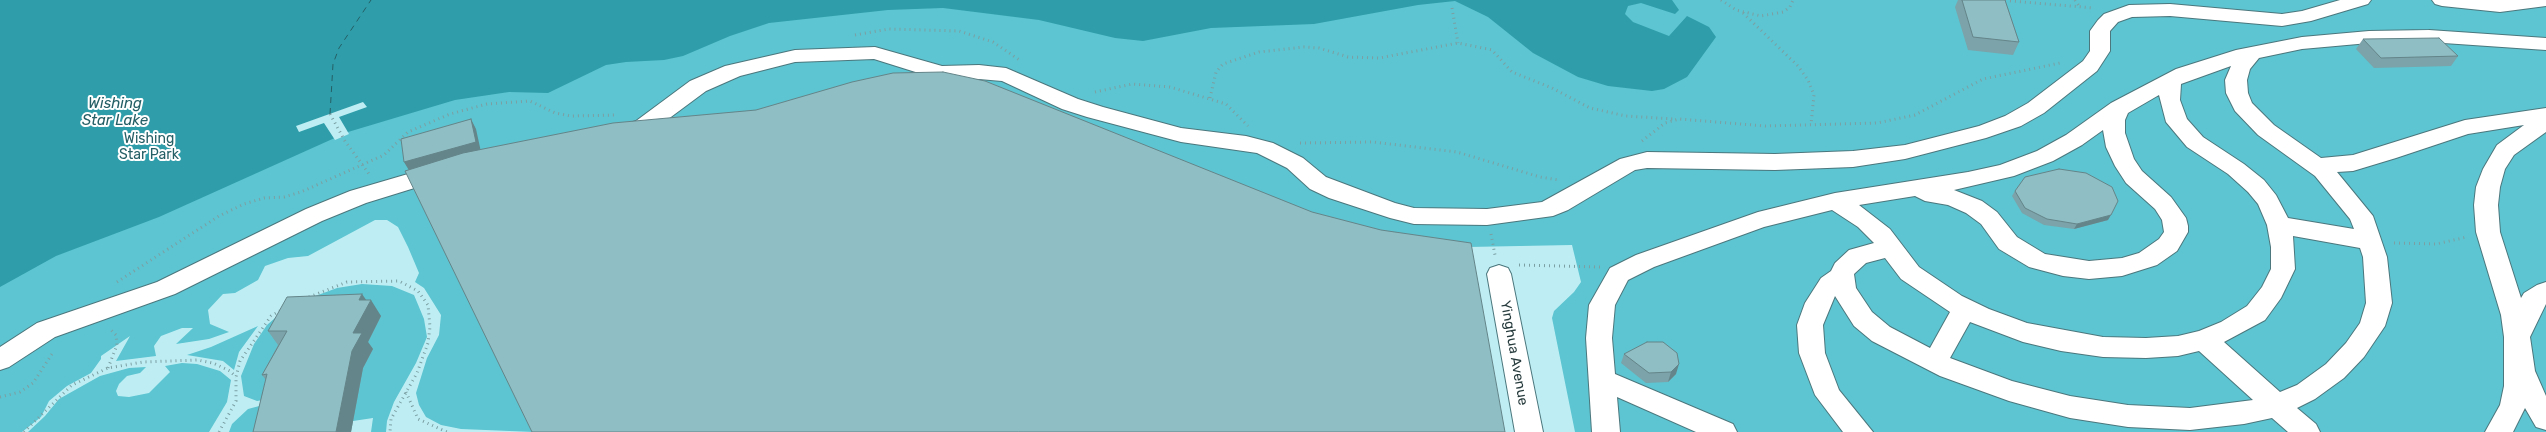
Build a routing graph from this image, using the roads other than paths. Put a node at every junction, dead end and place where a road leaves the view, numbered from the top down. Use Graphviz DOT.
graph roads {
  1 [pos="2361,0"];
  2 [pos="2442,0"];
  3 [pos="2545,0"];
  4 [pos="2546,44"];
  5 [pos="2251,54"];
  6 [pos="2171,80"];
  7 [pos="2119,108"];
  8 [pos="2546,114"];
  9 [pos="2546,122"];
  10 [pos="605,137"];
  11 [pos="462,166"];
  12 [pos="2317,166"];
  13 [pos="1906,190"];
  14 [pos="1835,201"];
  15 [pos="2279,225"];
  16 [pos="2371,240"];
  17 [pos="1889,248"];
  18 [pos="1499,274"];
  19 [pos="1840,277"];
  20 [pos="2546,291"];
  21 [pos="1964,309"];
  22 [pos="2516,339"];
  23 [pos="2204,340"];
  24 [pos="0,360"];
  25 [pos="1935,362"];
  26 [pos="1602,379"];
  27 [pos="2276,406"];
  28 [pos="2546,419"];
  29 [pos="1529,432"];
  30 [pos="1606,432"];
  31 [pos="1723,432"];
  32 [pos="1859,432"];
  33 [pos="2306,432"];
  34 [pos="2499,432"];
  1 -- 10 [label="lane"];
  2 -- 3 [label="lane"];
  4 -- 5 [label="lane"];
  5 -- 6 [label="lane"];
  5 -- 12 [label="lane"];
  6 -- 7 [label="lane"];
  6 -- 15 [label="lane"];
  7 -- 13 [label="lane"];
  7 -- 13 [label="lane"];
  8 -- 12 [label="lane"];
  9 -- 22 [label="lane"];
  11 -- 24 [label="lane"];
  12 -- 16 [label="lane"];
  13 -- 14 [label="lane"];
  14 -- 17 [label="lane"];
  14 -- 26 [label="lane"];
  15 -- 16 [label="lane"];
  15 -- 23 [label="lane"];
  16 -- 27 [label="lane"];
  17 -- 19 [label="lane"];
  17 -- 21 [label="lane"];
  18 -- 29 [label="lane, Yinghua Avenue"];
  19 -- 25 [label="lane"];
  19 -- 32 [label="lane"];
  20 -- 22 [label="lane"];
  21 -- 23 [label="lane"];
  21 -- 25 [label="lane"];
  22 -- 28 [label="lane"];
  22 -- 34 [label="lane"];
  23 -- 27 [label="lane"];
  25 -- 27 [label="lane"];
  26 -- 30 [label="lane"];
  26 -- 31 [label="lane"];
  27 -- 33 [label="lane"];
}
